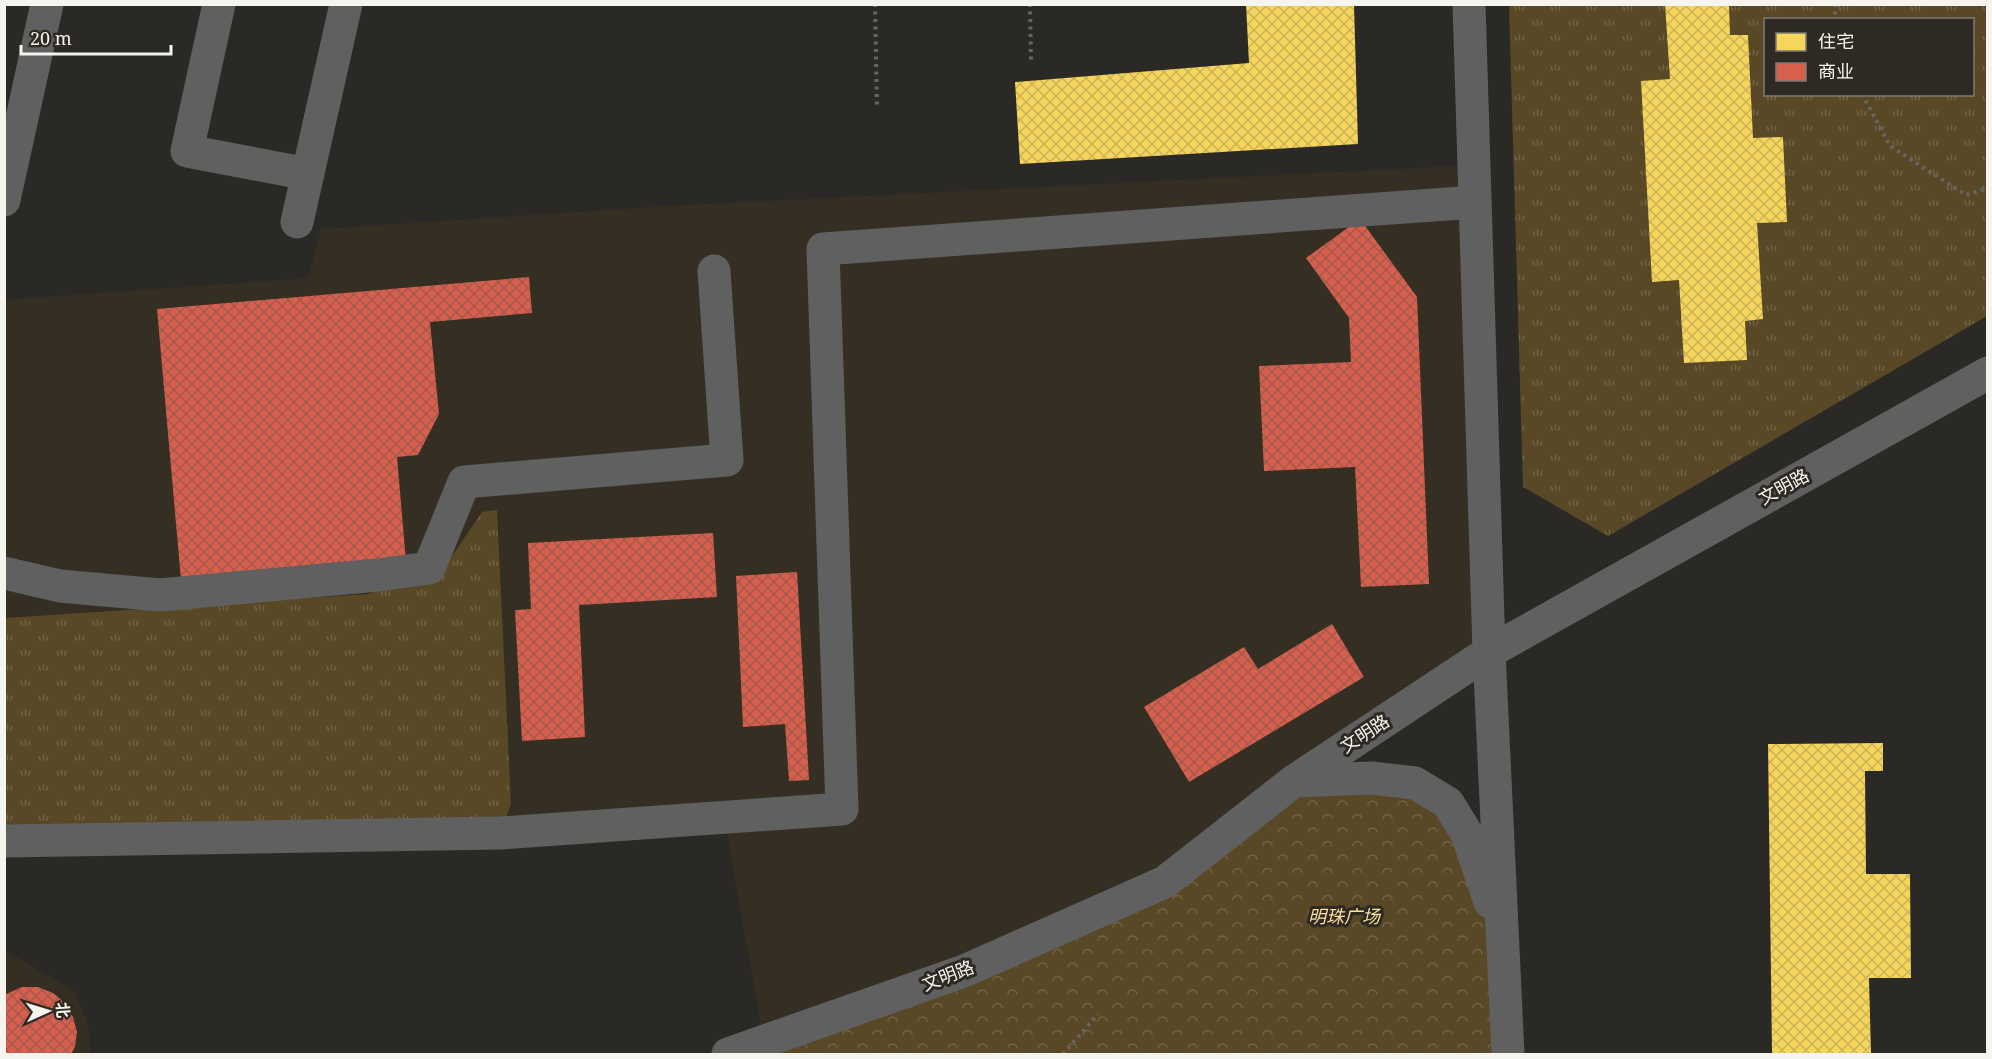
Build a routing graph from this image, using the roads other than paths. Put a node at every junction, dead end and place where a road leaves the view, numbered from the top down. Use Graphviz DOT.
graph roads {
  1 [pos="47,4"];
  2 [pos="219,4"];
  3 [pos="346,4"];
  4 [pos="1469,4"];
  5 [pos="308,174"];
  6 [pos="4,200"];
  7 [pos="1475,202"];
  8 [pos="297,222"];
  9 [pos="714,270"];
  10 [pos="1988,373"];
  11 [pos="4,573"];
  12 [pos="1489,652"];
  13 [pos="1294,781"];
  14 [pos="4,841"];
  15 [pos="1502,938"];
  16 [pos="728,1054"];
  17 [pos="1508,1054"];
  1 -- 6 [label="main road"];
  2 -- 5 [label="street"];
  3 -- 5 [label="street"];
  4 -- 7 [label="street"];
  5 -- 8 [label="street"];
  7 -- 12 [label="street"];
  7 -- 14 [label="street"];
  9 -- 11 [label="street"];
  10 -- 12 [label="street, 文明路"];
  12 -- 13 [label="street, 文明路"];
  12 -- 15 [label="street"];
  13 -- 15 [label="street"];
  13 -- 16 [label="street, 文明路"];
  15 -- 17 [label="street"];
}
